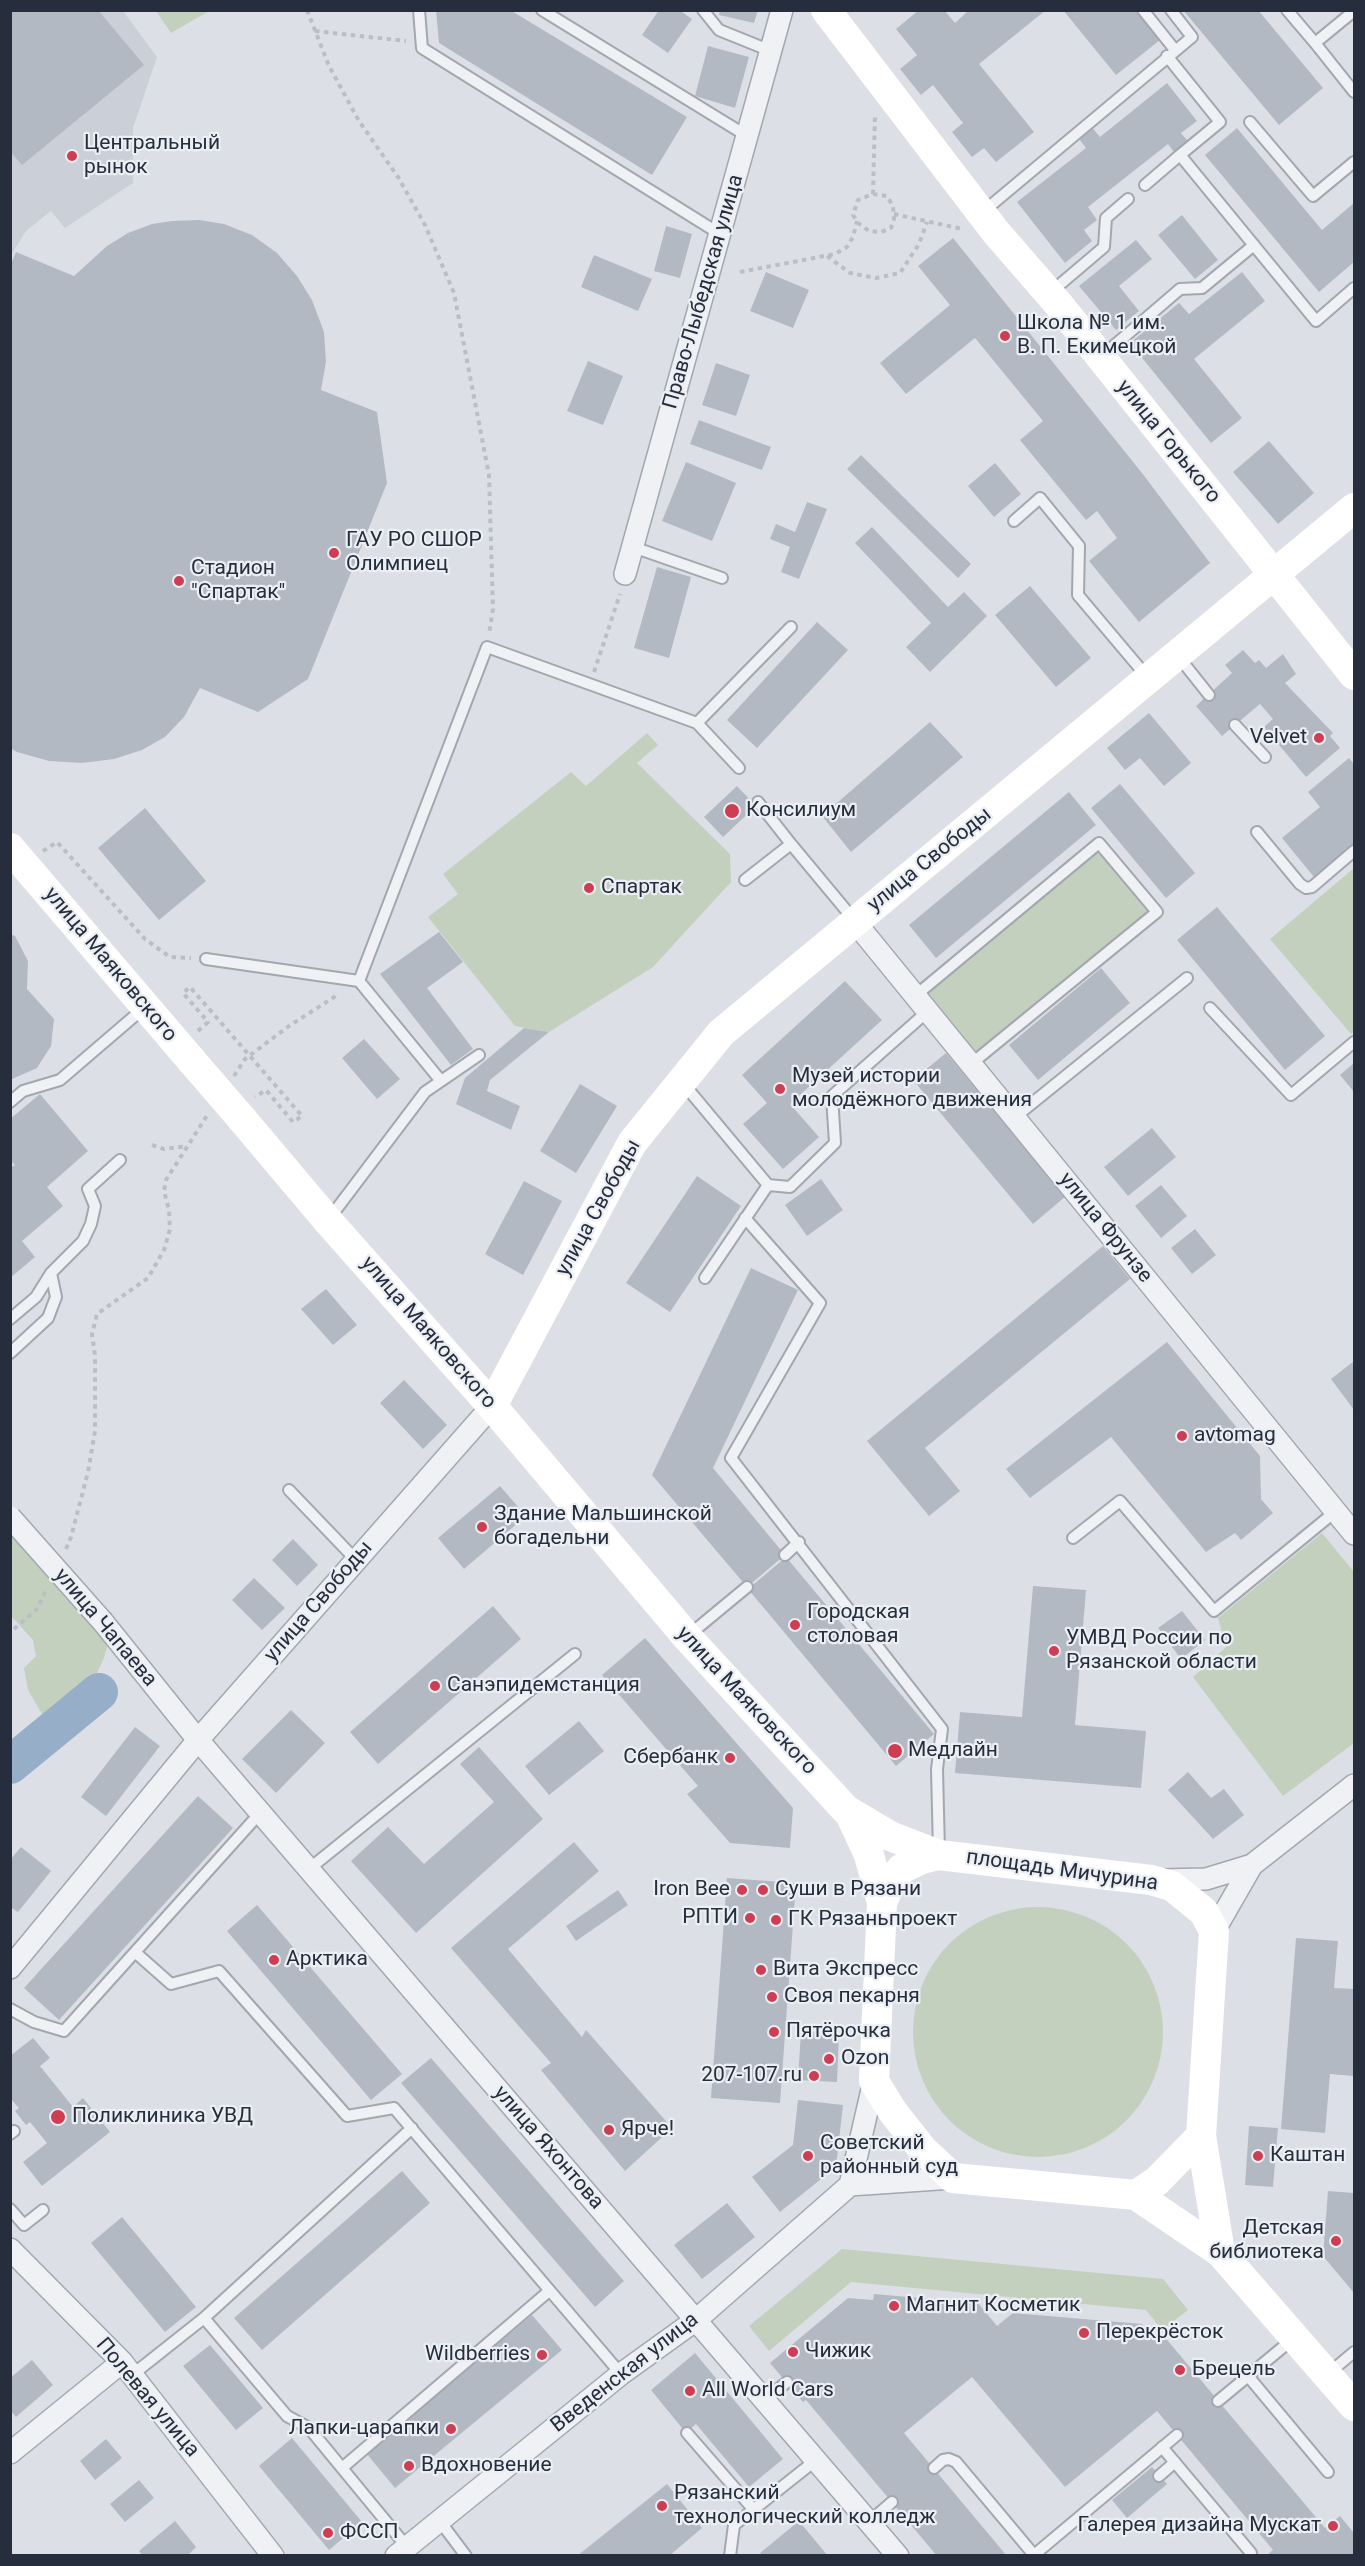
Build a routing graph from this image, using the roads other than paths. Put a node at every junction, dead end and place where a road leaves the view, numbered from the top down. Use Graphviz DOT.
graph roads {
  1 [pos="419,10"];
  2 [pos="542,10"];
  3 [pos="703,10"];
  4 [pos="782,10"];
  5 [pos="826,10"];
  6 [pos="1143,10"];
  7 [pos="1171,10"];
  8 [pos="1287,10"];
  9 [pos="1354,11"];
  10 [pos="1315,43"];
  11 [pos="771,51"];
  12 [pos="1171,53"];
  13 [pos="1354,92"];
  14 [pos="1250,122"];
  15 [pos="747,136"];
  16 [pos="1180,155"];
  17 [pos="1354,162"];
  18 [pos="1145,185"];
  19 [pos="1128,199"];
  20 [pos="972,221"];
  21 [pos="720,234"];
  22 [pos="1254,245"];
  23 [pos="1354,288"];
  24 [pos="1049,295"];
  25 [pos="1100,358"];
  26 [pos="1354,508"];
  27 [pos="1014,521"];
  28 [pos="633,547"];
  29 [pos="1276,575"];
  30 [pos="722,578"];
  31 [pos="623,584"];
  32 [pos="791,627"];
  33 [pos="1178,656"];
  34 [pos="1354,675"];
  35 [pos="1149,680"];
  36 [pos="1209,695"];
  37 [pos="698,723"];
  38 [pos="1235,725"];
  39 [pos="1265,757"];
  40 [pos="739,768"];
  41 [pos="758,802"];
  42 [pos="1257,832"];
  43 [pos="791,844"];
  44 [pos="24,851"];
  45 [pos="1354,851"];
  46 [pos="745,880"];
  47 [pos="855,922"];
  48 [pos="206,959"];
  49 [pos="1187,978"];
  50 [pos="359,981"];
  51 [pos="921,1003"];
  52 [pos="145,1006"];
  53 [pos="1210,1008"];
  54 [pos="1354,1042"];
  55 [pos="479,1055"];
  56 [pos="971,1064"];
  57 [pos="441,1081"];
  58 [pos="682,1082"];
  59 [pos="10,1102"];
  60 [pos="1015,1117"];
  61 [pos="120,1160"];
  62 [pos="768,1185"];
  63 [pos="745,1218"];
  64 [pos="328,1221"];
  65 [pos="51,1273"];
  66 [pos="705,1278"];
  67 [pos="10,1319"];
  68 [pos="10,1353"];
  69 [pos="492,1406"];
  70 [pos="289,1490"];
  71 [pos="1336,1511"];
  72 [pos="10,1517"];
  73 [pos="1354,1534"];
  74 [pos="1073,1538"];
  75 [pos="799,1542"];
  76 [pos="785,1555"];
  77 [pos="356,1560"];
  78 [pos="747,1587"];
  79 [pos="687,1637"];
  80 [pos="574,1654"];
  81 [pos="198,1740"];
  82 [pos="1354,1785"];
  83 [pos="261,1813"];
  84 [pos="850,1814"];
  85 [pos="939,1855"];
  86 [pos="1252,1865"];
  87 [pos="309,1869"];
  88 [pos="1151,1880"];
  89 [pos="882,1903"];
  90 [pos="1214,1931"];
  91 [pos="136,1953"];
  92 [pos="10,1968"];
  93 [pos="10,2009"];
  94 [pos="874,2081"];
  95 [pos="412,2128"];
  96 [pos="1201,2136"];
  97 [pos="953,2178"];
  98 [pos="850,2185"];
  99 [pos="1136,2195"];
  100 [pos="10,2209"];
  101 [pos="43,2210"];
  102 [pos="10,2249"];
  103 [pos="1220,2252"];
  104 [pos="548,2292"];
  105 [pos="204,2318"];
  106 [pos="696,2320"];
  107 [pos="1294,2337"];
  108 [pos="1354,2352"];
  109 [pos="127,2369"];
  110 [pos="621,2374"];
  111 [pos="1327,2375"];
  112 [pos="1248,2376"];
  113 [pos="787,2382"];
  114 [pos="765,2400"];
  115 [pos="1218,2401"];
  116 [pos="1354,2406"];
  117 [pos="687,2433"];
  118 [pos="1177,2435"];
  119 [pos="1162,2447"];
  120 [pos="10,2453"];
  121 [pos="816,2460"];
  122 [pos="1175,2463"];
  123 [pos="342,2468"];
  124 [pos="934,2468"];
  125 [pos="1328,2472"];
  126 [pos="1159,2476"];
  127 [pos="892,2502"];
  128 [pos="753,2509"];
  129 [pos="440,2520"];
  130 [pos="869,2522"];
  131 [pos="401,2551"];
  132 [pos="1251,2553"];
  133 [pos="1034,2555"];
  134 [pos="273,2556"];
  135 [pos="466,2556"];
  136 [pos="730,2556"];
  137 [pos="898,2556"];
  1 -- 21 [label="lane"];
  2 -- 15 [label="lane"];
  3 -- 11 [label="lane"];
  4 -- 11 [label="street, Право-Лыбедская улица"];
  5 -- 20 [label="street, улица Горького"];
  6 -- 12 [label="lane"];
  7 -- 12 [label="lane"];
  8 -- 10 [label="lane"];
  9 -- 10 [label="lane"];
  10 -- 13 [label="lane"];
  11 -- 15 [label="street, Право-Лыбедская улица"];
  12 -- 16 [label="lane"];
  12 -- 20 [label="lane"];
  14 -- 17 [label="lane"];
  15 -- 21 [label="street, Право-Лыбедская улица"];
  16 -- 18 [label="lane"];
  16 -- 22 [label="lane"];
  19 -- 24 [label="lane"];
  20 -- 24 [label="street, улица Горького"];
  21 -- 28 [label="street, Право-Лыбедская улица"];
  22 -- 23 [label="lane"];
  22 -- 25 [label="lane"];
  24 -- 25 [label="street, улица Горького"];
  25 -- 29 [label="street, улица Горького"];
  26 -- 29 [label="street, улица Свободы"];
  27 -- 35 [label="lane"];
  28 -- 30 [label="lane"];
  28 -- 31 [label="street, Право-Лыбедская улица"];
  29 -- 33 [label="street, улица Свободы"];
  29 -- 34 [label="street, улица Горького"];
  32 -- 37 [label="lane"];
  33 -- 35 [label="street, улица Свободы"];
  33 -- 36 [label="lane"];
  35 -- 47 [label="street, улица Свободы"];
  37 -- 40 [label="lane"];
  37 -- 50 [label="lane"];
  38 -- 39 [label="lane"];
  41 -- 43 [label="lane"];
  42 -- 45 [label="lane"];
  43 -- 46 [label="lane"];
  43 -- 47 [label="lane"];
  44 -- 52 [label="street, улица Маяковского"];
  47 -- 51 [label="street, улица Фрунзе"];
  47 -- 58 [label="street, улица Свободы"];
  48 -- 50 [label="lane"];
  49 -- 60 [label="lane"];
  50 -- 57 [label="lane"];
  51 -- 56 [label="street, улица Фрунзе"];
  51 -- 56 [label="lane"];
  51 -- 62 [label="lane"];
  52 -- 59 [label="lane"];
  52 -- 64 [label="street, улица Маяковского, bridge"];
  53 -- 54 [label="lane"];
  55 -- 57 [label="lane"];
  56 -- 60 [label="street, улица Фрунзе"];
  57 -- 64 [label="lane"];
  58 -- 62 [label="lane"];
  58 -- 69 [label="street, улица Свободы"];
  60 -- 71 [label="street, улица Фрунзе"];
  61 -- 65 [label="lane"];
  62 -- 63 [label="lane"];
  63 -- 66 [label="lane"];
  63 -- 75 [label="lane"];
  64 -- 69 [label="street, улица Маяковского"];
  65 -- 67 [label="lane"];
  65 -- 68 [label="lane"];
  69 -- 77 [label="street, улица Свободы"];
  69 -- 79 [label="street, улица Маяковского"];
  70 -- 77 [label="lane"];
  71 -- 73 [label="street, улица Фрунзе"];
  71 -- 74 [label="lane"];
  72 -- 81 [label="street, улица Чапаева, bridge"];
  75 -- 76 [label="lane"];
  75 -- 85 [label="lane"];
  77 -- 81 [label="street, улица Свободы"];
  78 -- 79 [label="lane"];
  79 -- 84 [label="street, улица Маяковского"];
  80 -- 87 [label="lane"];
  81 -- 83 [label="street, улица Яхонтова"];
  81 -- 92 [label="street, улица Свободы"];
  82 -- 86 [label="street"];
  83 -- 87 [label="street, улица Яхонтова"];
  83 -- 91 [label="lane"];
  84 -- 85 [label="street, улица Маяковского"];
  84 -- 89 [label="street, улица Маяковского"];
  85 -- 88 [label="street, площадь Мичурина"];
  85 -- 89 [label="street, площадь Мичурина"];
  86 -- 88 [label="street"];
  86 -- 90 [label="street"];
  87 -- 106 [label="street, улица Яхонтова"];
  88 -- 90 [label="street, площадь Мичурина"];
  89 -- 94 [label="street, площадь Мичурина"];
  90 -- 96 [label="street"];
  91 -- 93 [label="lane"];
  91 -- 95 [label="lane"];
  94 -- 97 [label="street"];
  94 -- 98 [label="street"];
  95 -- 104 [label="lane"];
  95 -- 105 [label="lane"];
  96 -- 99 [label="street"];
  96 -- 103 [label="street"];
  97 -- 98 [label="street"];
  97 -- 99 [label="street"];
  98 -- 106 [label="street, Введенская улица"];
  99 -- 103 [label="street"];
  100 -- 101 [label="lane"];
  102 -- 109 [label="street, Полевая улица"];
  103 -- 107 [label="street"];
  104 -- 110 [label="lane"];
  104 -- 123 [label="lane"];
  105 -- 109 [label="lane"];
  105 -- 123 [label="lane"];
  106 -- 110 [label="street, Введенская улица"];
  106 -- 114 [label="street, улица Яхонтова"];
  107 -- 111 [label="street"];
  107 -- 112 [label="lane"];
  108 -- 111 [label="lane"];
  109 -- 120 [label="street"];
  109 -- 134 [label="street, Полевая улица"];
  110 -- 129 [label="street, Введенская улица"];
  111 -- 116 [label="street"];
  112 -- 115 [label="lane"];
  112 -- 125 [label="lane"];
  113 -- 114 [label="lane"];
  114 -- 121 [label="street, улица Яхонтова"];
  117 -- 128 [label="lane"];
  118 -- 119 [label="lane"];
  119 -- 122 [label="lane"];
  119 -- 133 [label="lane"];
  121 -- 128 [label="lane"];
  121 -- 130 [label="street, улица Яхонтова"];
  122 -- 126 [label="lane"];
  122 -- 132 [label="lane"];
  123 -- 131 [label="lane"];
  124 -- 133 [label="lane"];
  127 -- 130 [label="lane"];
  128 -- 136 [label="lane"];
  129 -- 131 [label="street, Введенская улица"];
  129 -- 135 [label="lane"];
  130 -- 137 [label="street, улица Яхонтова"];
}
